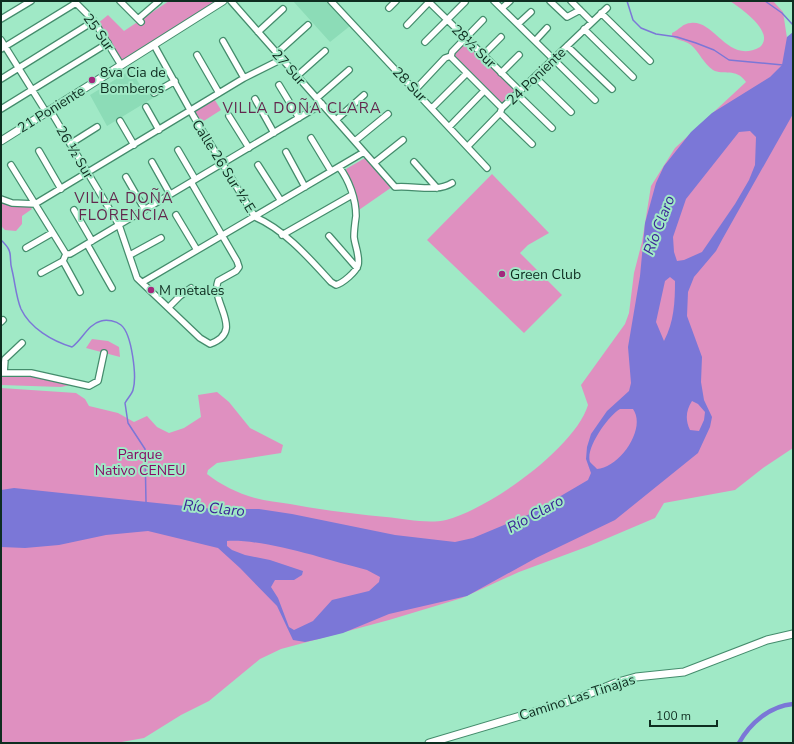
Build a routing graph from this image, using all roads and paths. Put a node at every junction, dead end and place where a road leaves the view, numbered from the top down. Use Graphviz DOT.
graph roads {
  1 [pos="31,1"];
  2 [pos="120,1"];
  3 [pos="159,1"];
  4 [pos="223,1"];
  5 [pos="231,1"];
  6 [pos="331,1"];
  7 [pos="396,1"];
  8 [pos="429,1"];
  9 [pos="494,1"];
  10 [pos="510,1"];
  11 [pos="550,1"];
  12 [pos="75,2"];
  13 [pos="465,2"];
  14 [pos="575,2"];
  15 [pos="389,8"];
  16 [pos="502,8"];
  17 [pos="607,8"];
  18 [pos="283,9"];
  19 [pos="580,10"];
  20 [pos="531,12"];
  21 [pos="601,13"];
  22 [pos="1,20"];
  23 [pos="447,20"];
  24 [pos="483,20"];
  25 [pos="94,21"];
  26 [pos="592,22"];
  27 [pos="518,24"];
  28 [pos="407,25"];
  29 [pos="308,26"];
  30 [pos="547,28"];
  31 [pos="584,30"];
  32 [pos="258,32"];
  33 [pos="501,37"];
  34 [pos="466,38"];
  35 [pos="1,40"];
  36 [pos="535,40"];
  37 [pos="223,41"];
  38 [pos="425,42"];
  39 [pos="108,43"];
  40 [pos="154,45"];
  41 [pos="567,46"];
  42 [pos="3,48"];
  43 [pos="325,51"];
  44 [pos="277,53"];
  45 [pos="197,55"];
  46 [pos="484,55"];
  47 [pos="519,55"];
  48 [pos="450,56"];
  49 [pos="282,59"];
  50 [pos="553,59"];
  51 [pos="650,61"];
  52 [pos="121,65"];
  53 [pos="18,68"];
  54 [pos="349,70"];
  55 [pos="501,73"];
  56 [pos="466,74"];
  57 [pos="297,76"];
  58 [pos="535,77"];
  59 [pos="633,77"];
  60 [pos="244,78"];
  61 [pos="1,79"];
  62 [pos="175,81"];
  63 [pos="279,85"];
  64 [pos="612,89"];
  65 [pos="32,90"];
  66 [pos="415,90"];
  67 [pos="484,91"];
  68 [pos="154,93"];
  69 [pos="219,93"];
  70 [pos="519,93"];
  71 [pos="364,96"];
  72 [pos="317,98"];
  73 [pos="254,99"];
  74 [pos="595,100"];
  75 [pos="322,104"];
  76 [pos="146,107"];
  77 [pos="432,108"];
  78 [pos="1,109"];
  79 [pos="501,110"];
  80 [pos="48,111"];
  81 [pos="190,111"];
  82 [pos="571,112"];
  83 [pos="388,114"];
  84 [pos="229,116"];
  85 [pos="299,118"];
  86 [pos="336,120"];
  87 [pos="120,121"];
  88 [pos="97,127"];
  89 [pos="450,127"];
  90 [pos="552,128"];
  91 [pos="159,130"];
  92 [pos="274,133"];
  93 [pos="311,138"];
  94 [pos="403,140"];
  95 [pos="1,141"];
  96 [pos="355,141"];
  97 [pos="70,144"];
  98 [pos="532,144"];
  99 [pos="134,145"];
  100 [pos="468,146"];
  101 [pos="249,148"];
  102 [pos="178,150"];
  103 [pos="38,151"];
  104 [pos="286,152"];
  105 [pos="364,152"];
  106 [pos="152,162"];
  107 [pos="414,162"];
  108 [pos="222,163"];
  109 [pos="374,163"];
  110 [pos="11,165"];
  111 [pos="258,165"];
  112 [pos="339,167"];
  113 [pos="488,168"];
  114 [pos="331,171"];
  115 [pos="87,173"];
  116 [pos="126,177"];
  117 [pos="193,181"];
  118 [pos="452,183"];
  119 [pos="306,186"];
  120 [pos="437,188"];
  121 [pos="61,189"];
  122 [pos="170,194"];
  123 [pos="352,195"];
  124 [pos="1,199"];
  125 [pos="281,201"];
  126 [pos="35,204"];
  127 [pos="74,210"];
  128 [pos="145,210"];
  129 [pos="176,215"];
  130 [pos="254,217"];
  131 [pos="119,225"];
  132 [pos="52,233"];
  133 [pos="282,235"];
  134 [pos="222,236"];
  135 [pos="329,236"];
  136 [pos="161,238"];
  137 [pos="90,242"];
  138 [pos="26,248"];
  139 [pos="197,250"];
  140 [pos="66,254"];
  141 [pos="130,255"];
  142 [pos="63,261"];
  143 [pos="358,266"];
  144 [pos="41,273"];
  145 [pos="142,282"];
  146 [pos="112,288"];
  147 [pos="191,288"];
  148 [pos="80,292"];
  149 [pos="169,307"];
  150 [pos="22,343"];
  151 [pos="104,353"];
  152 [pos="3,373"];
  153 [pos="793,634"];
  154 [pos="429,743"];
  1 -- 22 [label="street"];
  2 -- 3 [label="street"];
  4 -- 40 [label="street, 21 Poniente"];
  5 -- 32 [label="street, 27 Sur"];
  6 -- 66 [label="street, 28 Sur"];
  7 -- 15 [label="street"];
  8 -- 23 [label="street, 28½ Sur"];
  8 -- 28 [label="street"];
  9 -- 16 [label="street"];
  10 -- 16 [label="street"];
  11 -- 19 [label="street"];
  12 -- 25 [label="street, 25 Sur"];
  12 -- 42 [label="street"];
  13 -- 23 [label="street"];
  14 -- 19 [label="street"];
  16 -- 27 [label="street"];
  17 -- 21 [label="street, 24 Poniente"];
  18 -- 32 [label="street"];
  19 -- 26 [label="street"];
  20 -- 27 [label="street"];
  21 -- 26 [label="street, 24 Poniente"];
  21 -- 51 [label="street"];
  23 -- 34 [label="street, 28½ Sur"];
  23 -- 38 [label="street"];
  24 -- 34 [label="street"];
  25 -- 39 [label="street, 25 Sur"];
  25 -- 53 [label="street"];
  26 -- 31 [label="street, 24 Poniente"];
  27 -- 36 [label="street"];
  29 -- 44 [label="street"];
  30 -- 36 [label="street"];
  31 -- 41 [label="street, 24 Poniente"];
  31 -- 59 [label="street"];
  32 -- 44 [label="street, 27 Sur"];
  33 -- 46 [label="street"];
  34 -- 46 [label="street, 28½ Sur"];
  34 -- 48 [label="street"];
  35 -- 42 [label="street, 26 ½ Sur"];
  36 -- 50 [label="street"];
  37 -- 60 [label="street"];
  39 -- 52 [label="street, 25 Sur"];
  39 -- 65 [label="street"];
  40 -- 52 [label="street, 21 Poniente"];
  40 -- 62 [label="street, Calle 26 Sur ½ E"];
  41 -- 50 [label="street, 24 Poniente"];
  41 -- 64 [label="street"];
  42 -- 53 [label="street, 26 ½ Sur"];
  43 -- 57 [label="street"];
  44 -- 49 [label="street, 27 Sur"];
  45 -- 69 [label="street"];
  46 -- 55 [label="street, 28½ Sur"];
  47 -- 55 [label="street"];
  48 -- 56 [label="street"];
  48 -- 66 [label="street"];
  49 -- 57 [label="street, 27 Sur"];
  49 -- 60 [label="street"];
  50 -- 58 [label="street, 24 Poniente"];
  50 -- 74 [label="street"];
  52 -- 80 [label="street, 21 Poniente"];
  53 -- 61 [label="street"];
  53 -- 65 [label="street, 26 ½ Sur"];
  54 -- 72 [label="street"];
  55 -- 70 [label="street, 28½ Sur"];
  56 -- 67 [label="street"];
  56 -- 77 [label="street"];
  57 -- 72 [label="street, 27 Sur"];
  58 -- 70 [label="street, 24 Poniente"];
  58 -- 82 [label="street"];
  60 -- 69 [label="street"];
  62 -- 68 [label="street"];
  62 -- 81 [label="street, Calle 26 Sur ½ E"];
  63 -- 85 [label="street"];
  65 -- 78 [label="street"];
  65 -- 80 [label="street, 26 ½ Sur"];
  66 -- 77 [label="street, 28 Sur"];
  67 -- 79 [label="street"];
  67 -- 89 [label="street"];
  69 -- 81 [label="street"];
  70 -- 79 [label="street, 24 Poniente"];
  70 -- 90 [label="street, 28½ Sur"];
  71 -- 86 [label="street"];
  72 -- 75 [label="street, 27 Sur"];
  73 -- 92 [label="street"];
  75 -- 85 [label="street"];
  75 -- 86 [label="street, 27 Sur"];
  76 -- 91 [label="street"];
  77 -- 89 [label="street, 28 Sur"];
  79 -- 98 [label="street"];
  79 -- 100 [label="street, 24 Poniente"];
  80 -- 95 [label="street, 21 Poniente"];
  80 -- 97 [label="street, 26 ½ Sur"];
  81 -- 91 [label="street"];
  81 -- 108 [label="street, Calle 26 Sur ½ E"];
  83 -- 96 [label="street"];
  84 -- 101 [label="street"];
  85 -- 92 [label="street"];
  86 -- 96 [label="street, 27 Sur"];
  87 -- 99 [label="street"];
  88 -- 97 [label="street"];
  89 -- 100 [label="street, 28 Sur"];
  91 -- 99 [label="street"];
  92 -- 101 [label="street"];
  93 -- 114 [label="street"];
  94 -- 109 [label="street"];
  96 -- 105 [label="street, 27 Sur"];
  97 -- 115 [label="street, 26 ½ Sur"];
  99 -- 115 [label="street"];
  100 -- 113 [label="street, 28 Sur"];
  101 -- 108 [label="street"];
  102 -- 117 [label="street"];
  103 -- 121 [label="street"];
  104 -- 119 [label="street"];
  105 -- 109 [label="street, 27 Sur"];
  105 -- 112 [label="street"];
  106 -- 122 [label="street"];
  107 -- 120 [label="street"];
  108 -- 117 [label="street"];
  108 -- 130 [label="street, Calle 26 Sur ½ E"];
  109 -- 120 [label="street, 27 Sur"];
  110 -- 126 [label="street"];
  111 -- 125 [label="street"];
  112 -- 114 [label="street"];
  112 -- 123 [label="street"];
  114 -- 119 [label="street"];
  115 -- 121 [label="street"];
  115 -- 131 [label="street, 26 ½ Sur"];
  116 -- 128 [label="street"];
  117 -- 122 [label="street"];
  117 -- 134 [label="street"];
  118 -- 120 [label="street"];
  119 -- 125 [label="street"];
  121 -- 126 [label="street"];
  122 -- 128 [label="street"];
  123 -- 133 [label="street"];
  123 -- 143 [label="street"];
  124 -- 126 [label="street"];
  125 -- 130 [label="street"];
  126 -- 132 [label="street"];
  127 -- 137 [label="street"];
  128 -- 131 [label="street"];
  129 -- 139 [label="street"];
  130 -- 133 [label="street, Calle 26 Sur ½ E"];
  130 -- 134 [label="street"];
  131 -- 137 [label="street"];
  131 -- 141 [label="street, 26 ½ Sur"];
  132 -- 138 [label="street"];
  132 -- 140 [label="street"];
  133 -- 143 [label="street, Calle 26 Sur ½ E"];
  134 -- 139 [label="street"];
  134 -- 149 [label="street, 26 ½ Sur"];
  135 -- 143 [label="street"];
  136 -- 141 [label="street"];
  137 -- 140 [label="street"];
  137 -- 146 [label="street"];
  139 -- 145 [label="street"];
  140 -- 142 [label="street"];
  141 -- 145 [label="street, 26 ½ Sur"];
  142 -- 144 [label="street"];
  142 -- 148 [label="street"];
  145 -- 149 [label="street, 26 ½ Sur"];
  147 -- 149 [label="street"];
  150 -- 152 [label="street"];
  151 -- 152 [label="street"];
  153 -- 154 [label="street, Camino Las Tinajas"];
}
